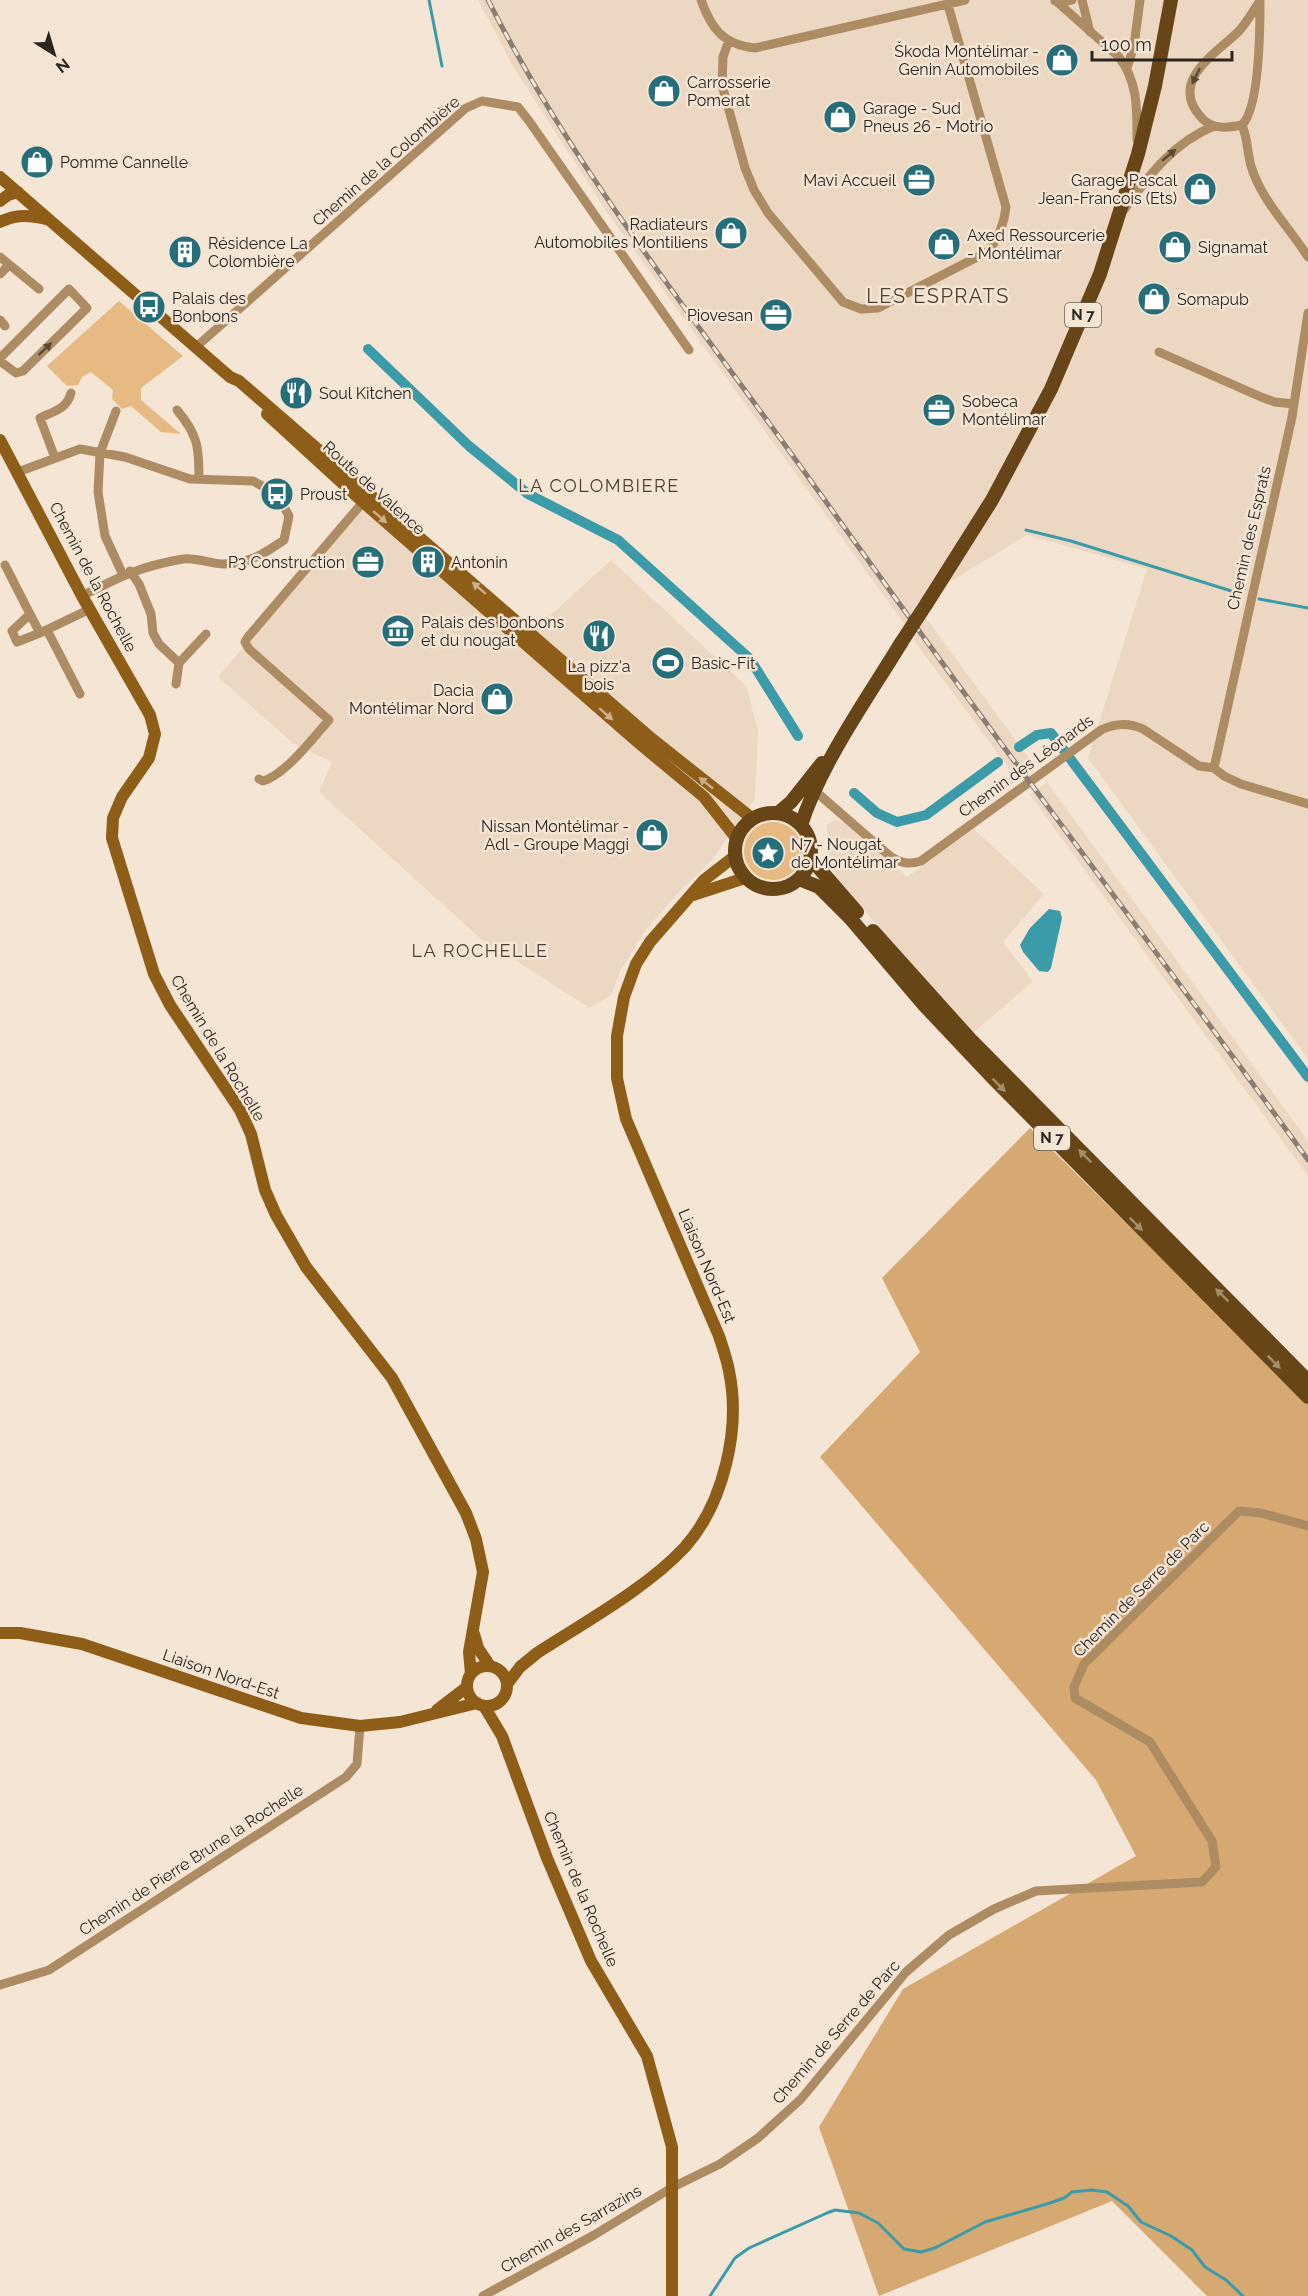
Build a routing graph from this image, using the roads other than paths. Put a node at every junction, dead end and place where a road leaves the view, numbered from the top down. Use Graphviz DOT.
graph roads {
  1 [pos="701,0"];
  2 [pos="965,0"];
  3 [pos="1072,0"];
  4 [pos="1082,0"];
  5 [pos="1140,0"];
  6 [pos="1171,0"];
  7 [pos="1260,0"];
  8 [pos="1054,1"];
  9 [pos="948,5"];
  10 [pos="1239,31"];
  11 [pos="1090,32"];
  12 [pos="1259,38"];
  13 [pos="729,40"];
  14 [pos="1127,68"];
  15 [pos="1242,125"];
  16 [pos="1214,126"];
  17 [pos="1138,154"];
  18 [pos="0,177"];
  19 [pos="20,195"];
  20 [pos="0,201"];
  21 [pos="1119,217"];
  22 [pos="6,219"];
  23 [pos="47,219"];
  24 [pos="0,257"];
  25 [pos="1308,257"];
  26 [pos="9,265"];
  27 [pos="0,274"];
  28 [pos="39,289"];
  29 [pos="1308,313"];
  30 [pos="196,347"];
  31 [pos="689,350"];
  32 [pos="1159,352"];
  33 [pos="0,360"];
  34 [pos="230,377"];
  35 [pos="71,393"];
  36 [pos="1294,404"];
  37 [pos="177,410"];
  38 [pos="116,411"];
  39 [pos="0,440"];
  40 [pos="100,453"];
  41 [pos="55,458"];
  42 [pos="18,472"];
  43 [pos="199,479"];
  44 [pos="363,502"];
  45 [pos="5,565"];
  46 [pos="127,573"];
  47 [pos="82,596"];
  48 [pos="90,609"];
  49 [pos="30,614"];
  50 [pos="44,632"];
  51 [pos="206,634"];
  52 [pos="179,663"];
  53 [pos="176,684"];
  54 [pos="80,694"];
  55 [pos="848,730"];
  56 [pos="1214,768"];
  57 [pos="259,778"];
  58 [pos="815,791"];
  59 [pos="1308,804"];
  60 [pos="778,813"];
  61 [pos="753,819"];
  62 [pos="801,825"];
  63 [pos="737,839"];
  64 [pos="735,856"];
  65 [pos="811,859"];
  66 [pos="745,878"];
  67 [pos="799,879"];
  68 [pos="689,896"];
  69 [pos="1308,1381"];
  70 [pos="1308,1397"];
  71 [pos="1308,1526"];
  72 [pos="473,1630"];
  73 [pos="0,1633"];
  74 [pos="537,1653"];
  75 [pos="494,1667"];
  76 [pos="471,1674"];
  77 [pos="508,1683"];
  78 [pos="467,1687"];
  79 [pos="501,1701"];
  80 [pos="480,1705"];
  81 [pos="434,1713"];
  82 [pos="360,1726"];
  83 [pos="502,1736"];
  84 [pos="0,1985"];
  85 [pos="673,2187"];
  86 [pos="483,2296"];
  87 [pos="672,2296"];
  1 -- 13 [label="street"];
  2 -- 9 [label="street"];
  3 -- 8 [label="street"];
  4 -- 11 [label="street"];
  5 -- 14 [label="street"];
  6 -- 17 [label="main road, N 7"];
  7 -- 10 [label="street"];
  7 -- 12 [label="street"];
  8 -- 11 [label="street"];
  9 -- 13 [label="street"];
  9 -- 13 [label="street"];
  10 -- 12 [label="street"];
  10 -- 16 [label="street, one-way"];
  11 -- 14 [label="street"];
  12 -- 15 [label="street"];
  14 -- 17 [label="street"];
  15 -- 16 [label="street"];
  15 -- 25 [label="street"];
  21 -- 16 [label="street, one-way"];
  17 -- 21 [label="main road, N 7"];
  18 -- 19 [label="main road, Route de Valence"];
  19 -- 20 [label="main road"];
  19 -- 22 [label="main road"];
  19 -- 23 [label="main road, Route de Valence"];
  21 -- 55 [label="main road, N 7, bridge"];
  22 -- 23 [label="main road"];
  23 -- 30 [label="main road, Route de Valence"];
  24 -- 26 [label="street"];
  26 -- 27 [label="street"];
  26 -- 28 [label="street"];
  29 -- 36 [label="street, Chemin des Esprats"];
  30 -- 31 [label="street, Chemin de la Colombière"];
  30 -- 34 [label="main road, Route de Valence"];
  32 -- 36 [label="street"];
  33 -- 33 [label="street, one-way"];
  34 -- 44 [label="main road, Route de Valence"];
  61 -- 34 [label="main road, Route de Valence, one-way"];
  35 -- 41 [label="street"];
  36 -- 56 [label="street, Chemin des Esprats"];
  37 -- 43 [label="street"];
  38 -- 40 [label="street"];
  39 -- 42 [label="main road, Chemin de la Rochelle"];
  40 -- 41 [label="street"];
  40 -- 43 [label="street"];
  40 -- 46 [label="street"];
  41 -- 42 [label="street"];
  42 -- 47 [label="main road, Chemin de la Rochelle"];
  43 -- 46 [label="street"];
  44 -- 57 [label="street"];
  44 -- 63 [label="main road, Route de Valence, one-way"];
  45 -- 49 [label="street"];
  46 -- 47 [label="street"];
  46 -- 52 [label="street"];
  47 -- 48 [label="main road, Chemin de la Rochelle"];
  48 -- 50 [label="street"];
  48 -- 72 [label="main road, Chemin de la Rochelle"];
  49 -- 50 [label="street"];
  49 -- 50 [label="street"];
  50 -- 54 [label="street"];
  51 -- 52 [label="street"];
  52 -- 53 [label="street"];
  55 -- 58 [label="main road, N 7"];
  55 -- 60 [label="main road, N 7"];
  56 -- 58 [label="street, Chemin des Léonards"];
  56 -- 59 [label="street, Chemin des Léonards"];
  58 -- 62 [label="main road, N 7"];
  60 -- 61 [label="main road"];
  60 -- 62 [label="main road"];
  61 -- 63 [label="main road"];
  62 -- 65 [label="main road"];
  63 -- 64 [label="main road"];
  64 -- 66 [label="main road"];
  64 -- 68 [label="main road, Liaison Nord-Est"];
  65 -- 67 [label="main road"];
  69 -- 65 [label="main road, N 7, one-way"];
  66 -- 67 [label="main road"];
  66 -- 68 [label="main road"];
  67 -- 70 [label="main road, N 7, one-way"];
  68 -- 74 [label="main road, Liaison Nord-Est"];
  71 -- 85 [label="street, Chemin de Serre de Parc"];
  72 -- 75 [label="main road"];
  72 -- 76 [label="main road, Chemin de la Rochelle"];
  73 -- 82 [label="main road, Liaison Nord-Est"];
  74 -- 75 [label="main road, Liaison Nord-Est"];
  74 -- 77 [label="main road, Liaison Nord-Est"];
  75 -- 76 [label="main road"];
  75 -- 77 [label="main road"];
  76 -- 78 [label="main road"];
  77 -- 79 [label="main road"];
  78 -- 80 [label="main road"];
  78 -- 81 [label="main road, Liaison Nord-Est"];
  79 -- 80 [label="main road"];
  79 -- 83 [label="main road, Chemin de la Rochelle"];
  80 -- 81 [label="main road, Liaison Nord-Est"];
  80 -- 83 [label="main road, Chemin de la Rochelle"];
  81 -- 82 [label="main road, Liaison Nord-Est"];
  82 -- 84 [label="street, Chemin de Pierre Brune la Rochelle"];
  83 -- 85 [label="main road, Chemin de la Rochelle"];
  85 -- 86 [label="street, Chemin des Sarrazins"];
  85 -- 87 [label="main road, Chemin de la Rochelle"];
}
